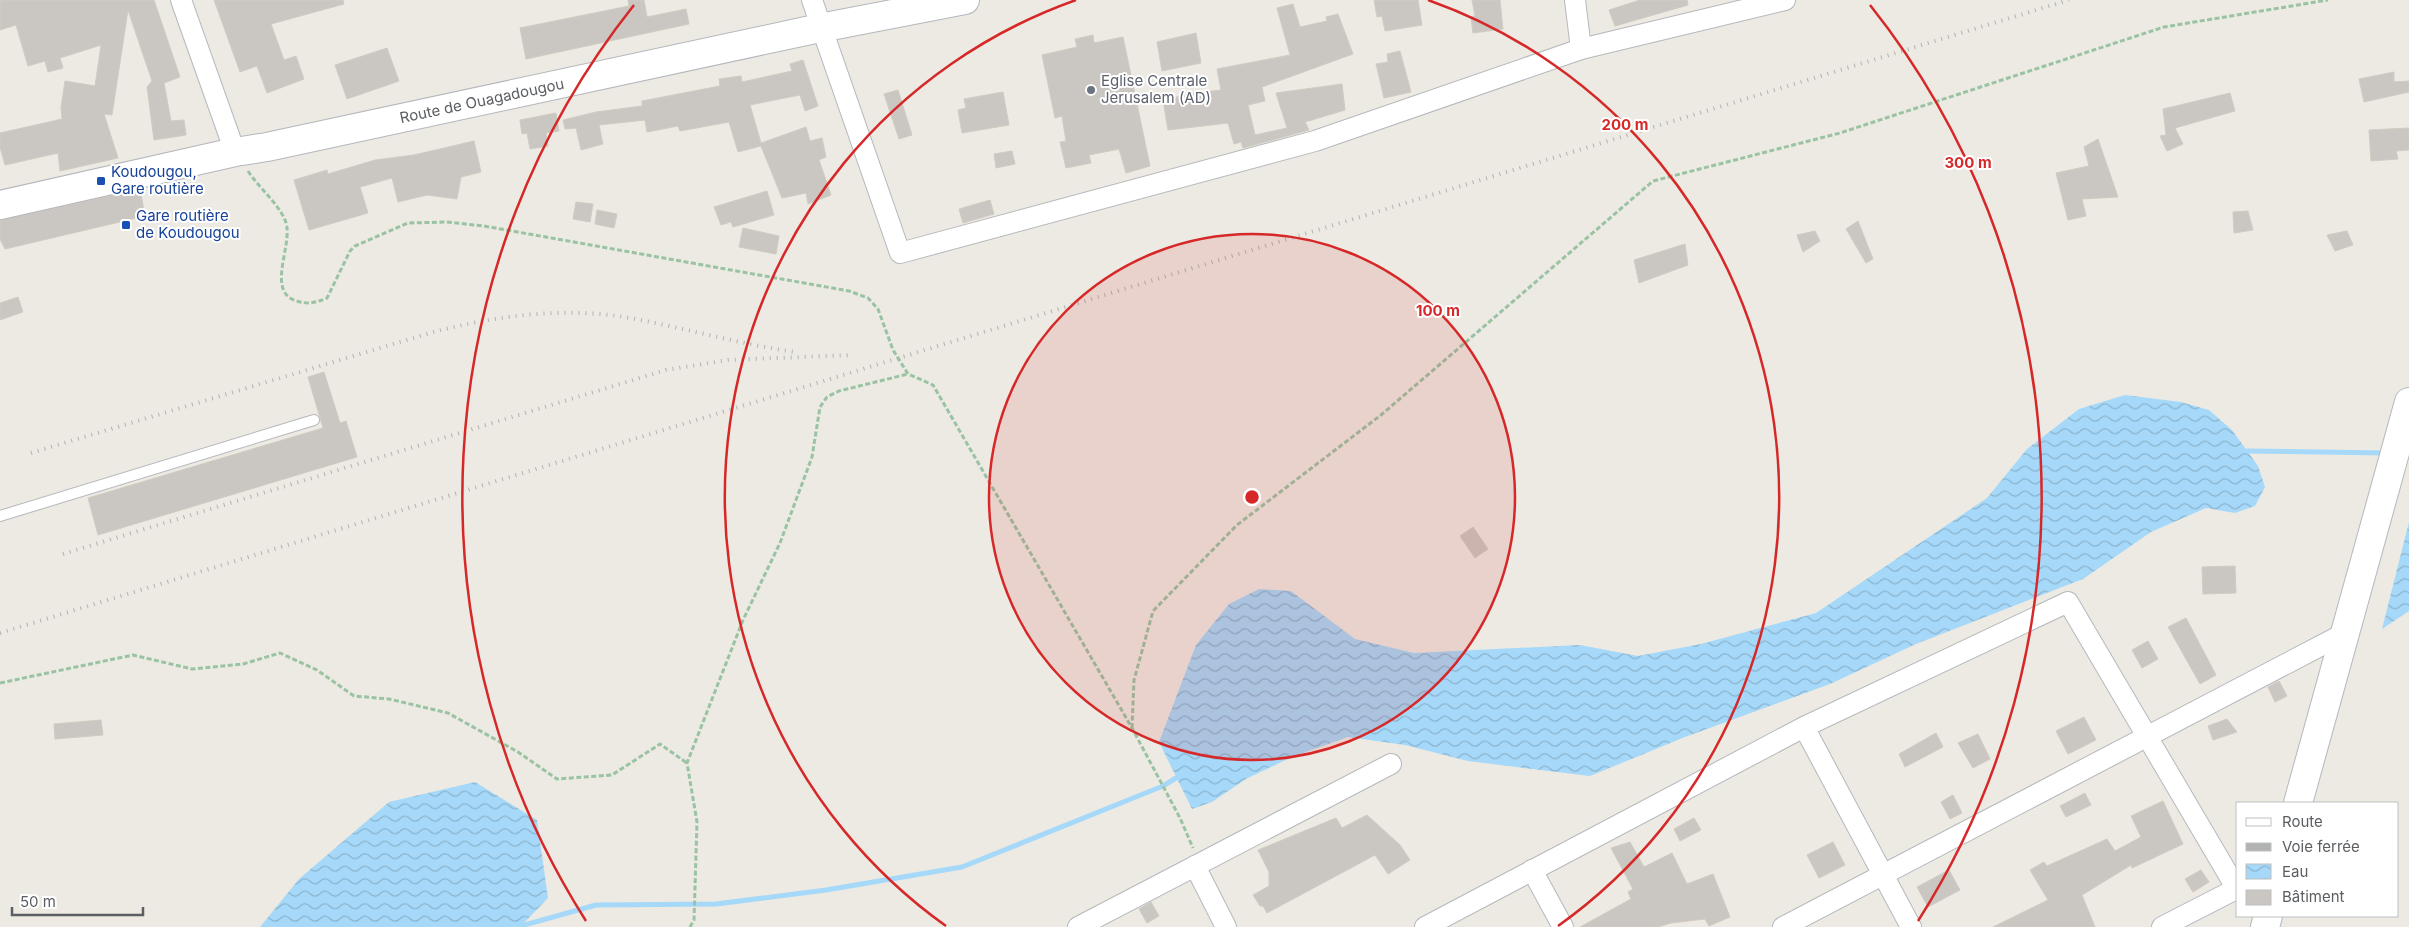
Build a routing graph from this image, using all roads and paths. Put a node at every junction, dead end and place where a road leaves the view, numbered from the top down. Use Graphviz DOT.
graph roads {
  1 [pos="181,0"];
  2 [pos="812,0"];
  3 [pos="965,0"];
  4 [pos="1575,0"];
  5 [pos="1785,0"];
  6 [pos="2328,0"];
  7 [pos="820,28"];
  8 [pos="1581,49"];
  9 [pos="235,152"];
  10 [pos="0,204"];
  11 [pos="908,374"];
  12 [pos="2409,402"];
  13 [pos="314,420"];
  14 [pos="0,516"];
  15 [pos="2345,634"];
  16 [pos="0,683"];
  17 [pos="1804,727"];
  18 [pos="1132,728"];
  19 [pos="2147,736"];
  20 [pos="687,763"];
  21 [pos="1391,764"];
  22 [pos="2298,802"];
  23 [pos="1195,866"];
  24 [pos="1532,870"];
  25 [pos="1883,875"];
  26 [pos="2236,887"];
  27 [pos="2236,890"];
  28 [pos="690,927"];
  29 [pos="1078,927"];
  30 [pos="1226,927"];
  31 [pos="1425,927"];
  32 [pos="1563,927"];
  33 [pos="1783,927"];
  34 [pos="1911,927"];
  35 [pos="2162,927"];
  1 -- 9 [label="street"];
  2 -- 7 [label="street"];
  3 -- 7 [label="street, Route de Ouagadougou"];
  4 -- 8 [label="street"];
  5 -- 8 [label="street"];
  6 -- 18 [label="path"];
  7 -- 8 [label="street"];
  7 -- 9 [label="street, Route de Ouagadougou"];
  9 -- 10 [label="street, Route de Ouagadougou"];
  9 -- 11 [label="path"];
  11 -- 18 [label="path"];
  11 -- 20 [label="path"];
  12 -- 15 [label="street"];
  13 -- 14 [label="lane"];
  15 -- 19 [label="street"];
  15 -- 22 [label="street"];
  16 -- 20 [label="path"];
  17 -- 19 [label="street"];
  17 -- 24 [label="street"];
  17 -- 25 [label="street"];
  18 -- 23 [label="path"];
  19 -- 25 [label="street"];
  19 -- 26 [label="street"];
  20 -- 28 [label="path"];
  21 -- 23 [label="street"];
  23 -- 29 [label="street"];
  23 -- 30 [label="street"];
  24 -- 31 [label="street"];
  24 -- 32 [label="street"];
  25 -- 33 [label="street"];
  25 -- 34 [label="street"];
  27 -- 35 [label="street"];
}
